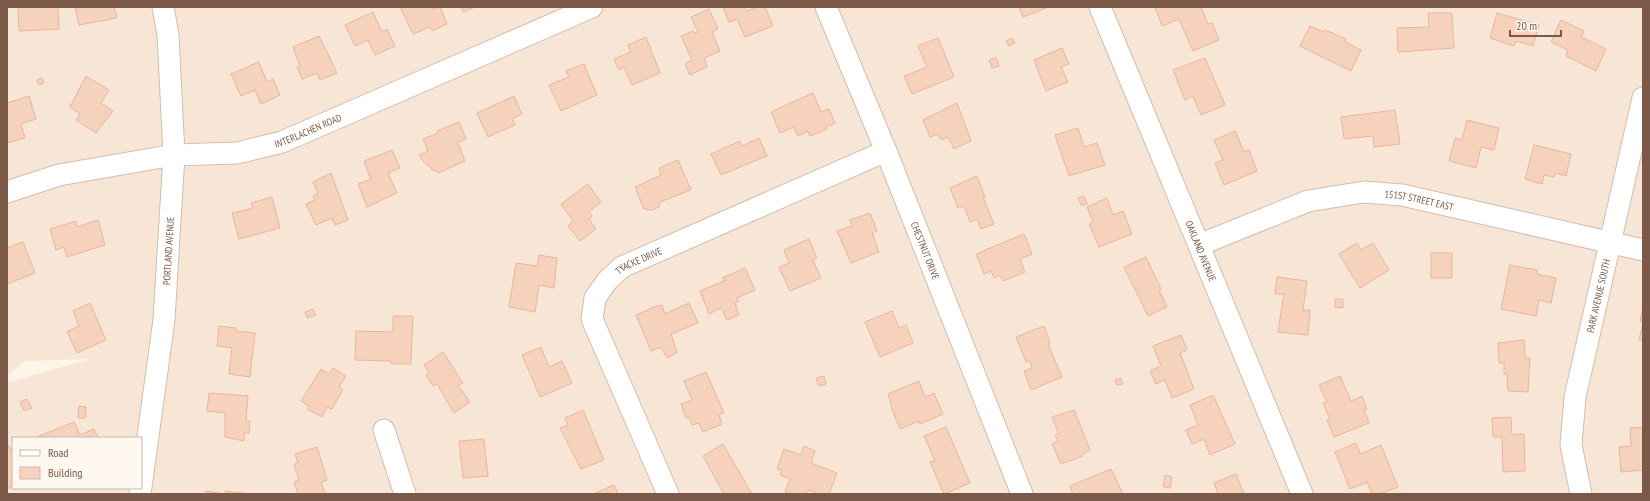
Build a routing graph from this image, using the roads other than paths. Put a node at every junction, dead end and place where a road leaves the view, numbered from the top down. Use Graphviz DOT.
graph roads {
  1 [pos="162,7"];
  2 [pos="592,7"];
  3 [pos="826,7"];
  4 [pos="1100,7"];
  5 [pos="1643,98"];
  6 [pos="886,152"];
  7 [pos="174,155"];
  8 [pos="7,192"];
  9 [pos="1610,243"];
  10 [pos="1199,245"];
  11 [pos="1643,250"];
  12 [pos="384,430"];
  13 [pos="142,480"];
  14 [pos="405,494"];
  15 [pos="668,494"];
  16 [pos="1022,494"];
  17 [pos="1302,494"];
  18 [pos="1581,494"];
  1 -- 7 [label="street, PORTLAND AVENUE"];
  2 -- 7 [label="street, INTERLACHEN ROAD"];
  3 -- 6 [label="street, CHESTNUT DRIVE"];
  4 -- 10 [label="street, OAKLAND AVENUE"];
  5 -- 9 [label="street, PARK AVENUE SOUTH"];
  6 -- 15 [label="street, TYACKE DRIVE"];
  6 -- 16 [label="street, CHESTNUT DRIVE"];
  7 -- 8 [label="street, INTERLACHEN ROAD"];
  7 -- 13 [label="street, PORTLAND AVENUE"];
  9 -- 10 [label="street, 151ST STREET EAST"];
  9 -- 11 [label="street, 151ST STREET EAST"];
  9 -- 18 [label="street, PARK AVENUE SOUTH"];
  10 -- 17 [label="street, OAKLAND AVENUE"];
  12 -- 14 [label="street"];
}
